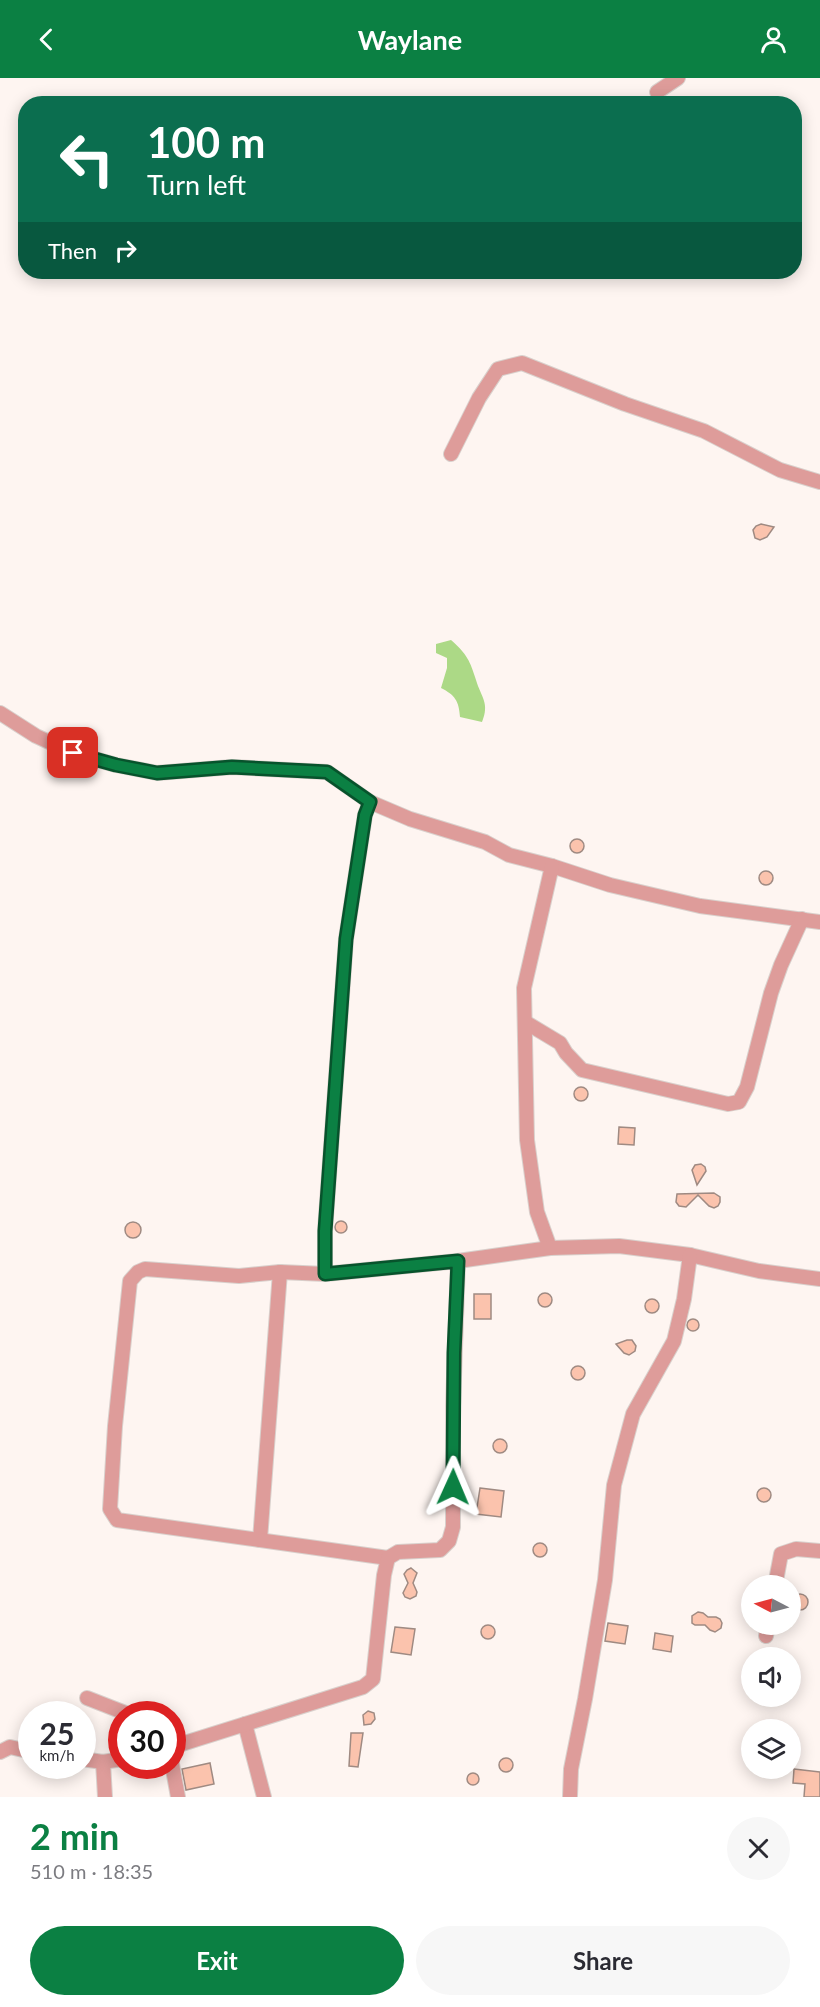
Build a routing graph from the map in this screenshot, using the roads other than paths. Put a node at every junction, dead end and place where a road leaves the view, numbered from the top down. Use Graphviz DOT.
graph roads {
  1 [pos="678,78"];
  2 [pos="657,92"];
  3 [pos="451,454"];
  4 [pos="820,482"];
  5 [pos="0,713"];
  6 [pos="370,802"];
  7 [pos="552,866"];
  8 [pos="802,919"];
  9 [pos="820,922"];
  10 [pos="525,1022"];
  11 [pos="550,1248"];
  12 [pos="690,1255"];
  13 [pos="458,1261"];
  14 [pos="280,1272"];
  15 [pos="325,1274"];
  16 [pos="820,1280"];
  17 [pos="260,1540"];
  18 [pos="820,1551"];
  19 [pos="388,1558"];
  20 [pos="777,1575"];
  21 [pos="87,1698"];
  22 [pos="108,1706"];
  23 [pos="245,1724"];
  24 [pos="186,1743"];
  25 [pos="18,1749"];
  26 [pos="0,1752"];
  27 [pos="96,1761"];
  28 [pos="108,1761"];
  29 [pos="103,1762"];
  30 [pos="175,1779"];
  31 [pos="105,1797"];
  32 [pos="178,1797"];
  33 [pos="264,1797"];
  34 [pos="570,1797"];
  1 -- 2 [label="street"];
  3 -- 4 [label="street"];
  5 -- 6 [label="street"];
  6 -- 7 [label="street"];
  6 -- 15 [label="street"];
  7 -- 8 [label="street"];
  7 -- 10 [label="street"];
  8 -- 9 [label="street"];
  8 -- 10 [label="street"];
  10 -- 11 [label="street"];
  11 -- 12 [label="street"];
  11 -- 13 [label="street"];
  12 -- 16 [label="street"];
  12 -- 34 [label="street"];
  13 -- 15 [label="street"];
  13 -- 19 [label="street"];
  14 -- 15 [label="street"];
  14 -- 17 [label="street"];
  14 -- 17 [label="street"];
  17 -- 19 [label="street"];
  18 -- 20 [label="street"];
  19 -- 23 [label="street"];
  21 -- 22 [label="street"];
  23 -- 24 [label="street"];
  23 -- 33 [label="street"];
  25 -- 26 [label="street"];
  27 -- 29 [label="street"];
  28 -- 29 [label="street"];
  29 -- 31 [label="street"];
  30 -- 32 [label="street"];
}
